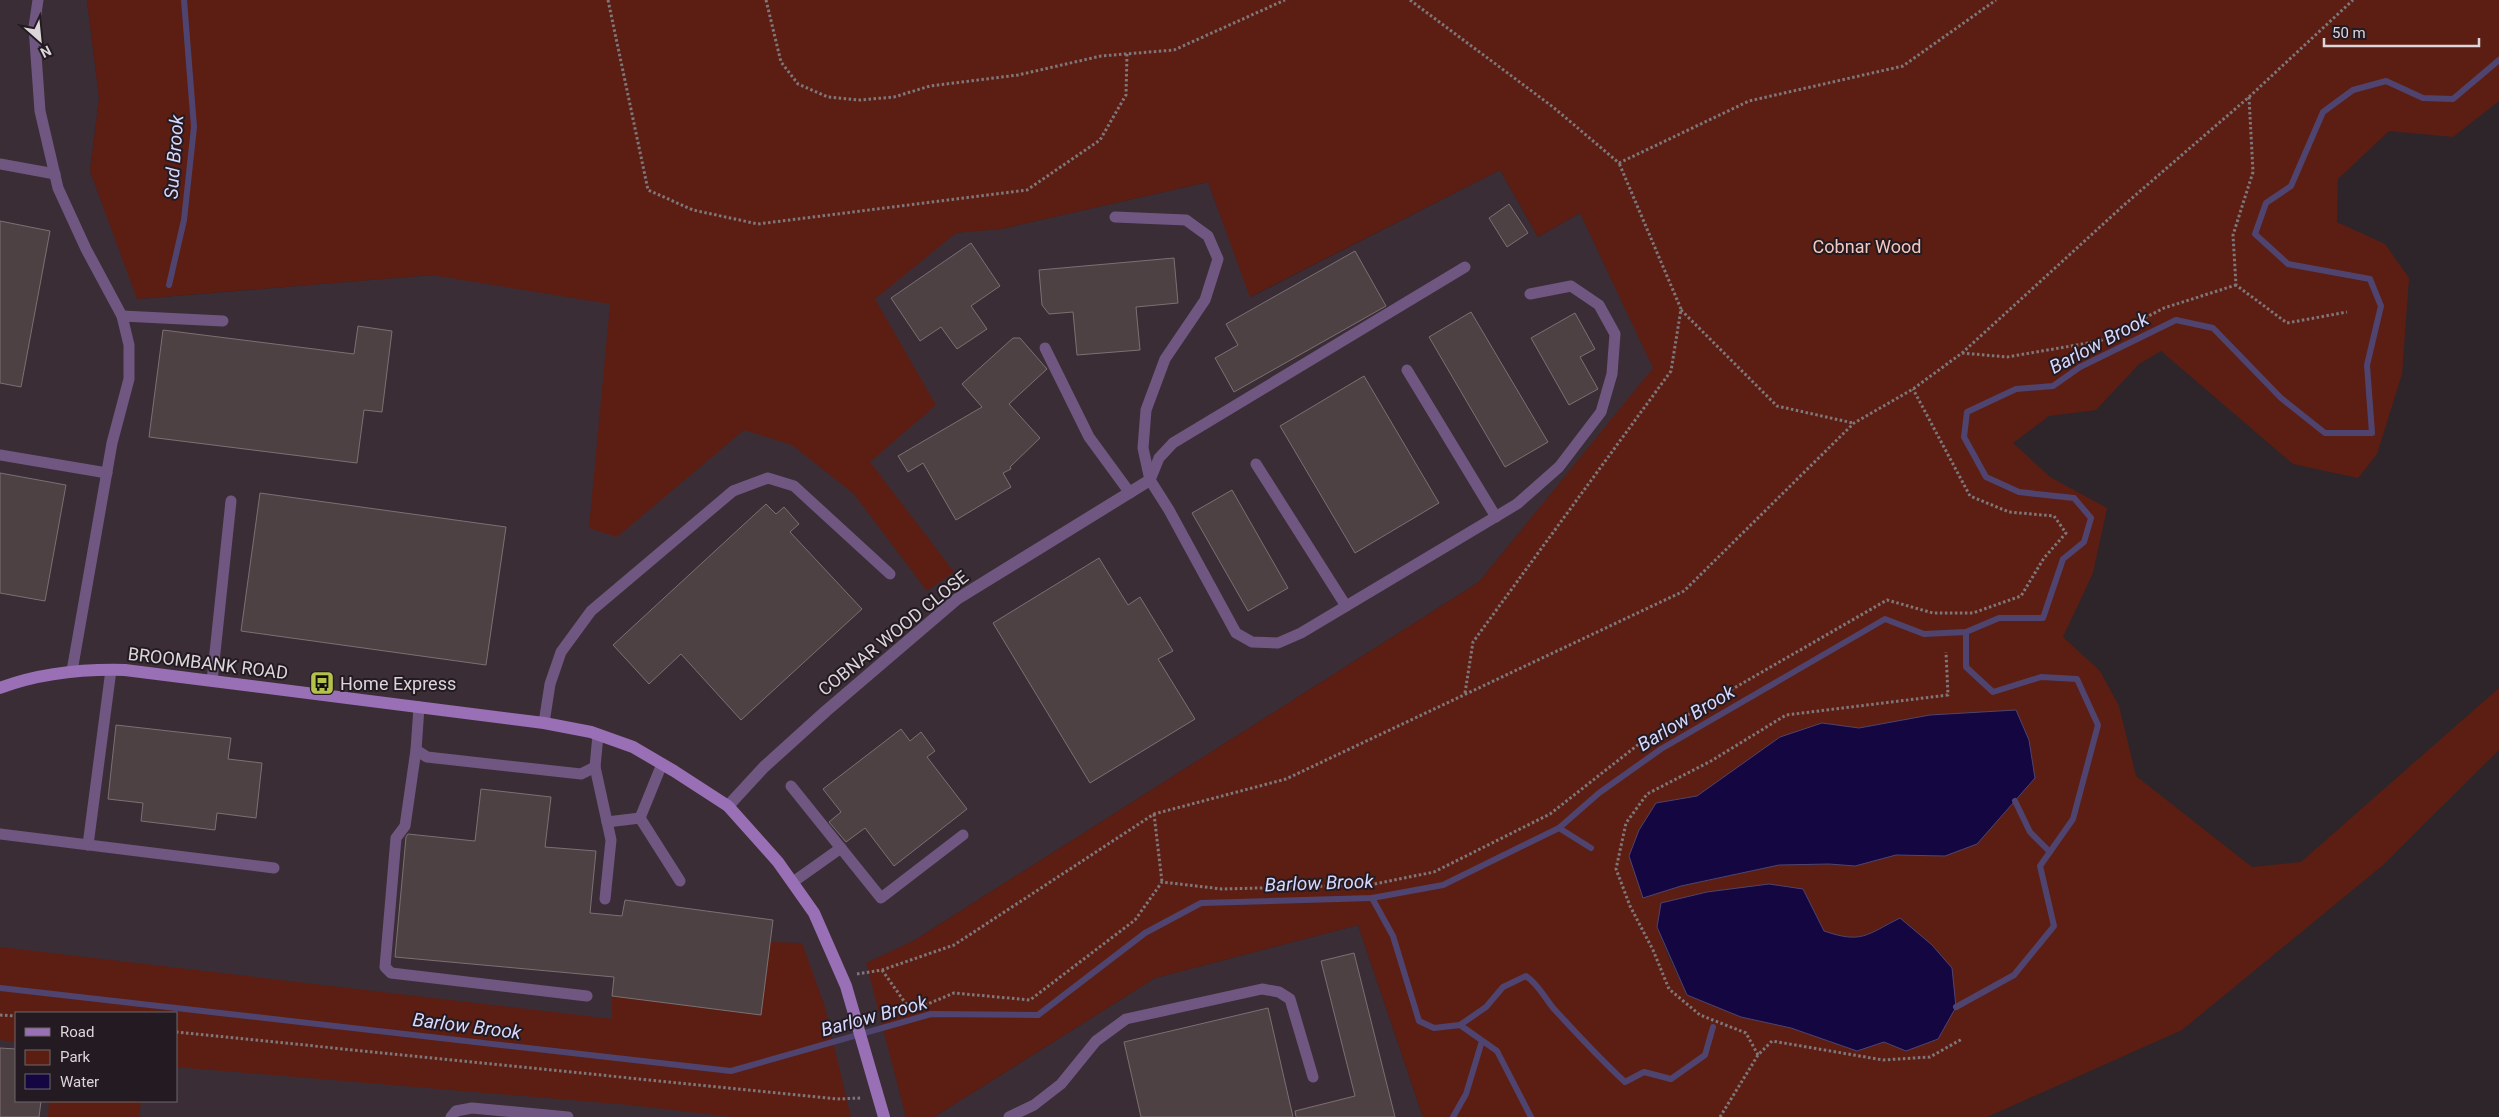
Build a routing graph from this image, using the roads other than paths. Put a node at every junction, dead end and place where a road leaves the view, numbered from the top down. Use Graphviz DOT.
graph roads {
  1 [pos="38,0"];
  2 [pos="0,164"];
  3 [pos="55,174"];
  4 [pos="1115,217"];
  5 [pos="1465,267"];
  6 [pos="1530,294"];
  7 [pos="122,316"];
  8 [pos="223,321"];
  9 [pos="1045,348"];
  10 [pos="1407,370"];
  11 [pos="0,456"];
  12 [pos="1256,464"];
  13 [pos="107,473"];
  14 [pos="1150,480"];
  15 [pos="1130,493"];
  16 [pos="231,501"];
  17 [pos="1496,517"];
  18 [pos="890,574"];
  19 [pos="1346,606"];
  20 [pos="72,670"];
  21 [pos="111,670"];
  22 [pos="212,681"];
  23 [pos="0,688"];
  24 [pos="419,707"];
  25 [pos="544,723"];
  26 [pos="598,735"];
  27 [pos="416,750"];
  28 [pos="662,764"];
  29 [pos="595,767"];
  30 [pos="791,786"];
  31 [pos="728,806"];
  32 [pos="640,818"];
  33 [pos="607,822"];
  34 [pos="0,834"];
  35 [pos="963,835"];
  36 [pos="88,845"];
  37 [pos="841,848"];
  38 [pos="274,868"];
  39 [pos="680,881"];
  40 [pos="793,882"];
  41 [pos="605,899"];
  42 [pos="587,996"];
  43 [pos="1313,1077"];
  44 [pos="451,1117"];
  45 [pos="568,1117"];
  46 [pos="884,1117"];
  47 [pos="1008,1117"];
  1 -- 3 [label="lane"];
  2 -- 3 [label="lane"];
  3 -- 7 [label="lane"];
  4 -- 14 [label="lane"];
  5 -- 14 [label="lane"];
  6 -- 17 [label="lane"];
  7 -- 8 [label="lane"];
  7 -- 13 [label="lane"];
  9 -- 15 [label="lane"];
  10 -- 17 [label="lane"];
  11 -- 13 [label="lane"];
  12 -- 19 [label="lane"];
  13 -- 20 [label="lane"];
  14 -- 15 [label="street, COBNAR WOOD CLOSE"];
  14 -- 19 [label="lane"];
  15 -- 31 [label="street, COBNAR WOOD CLOSE"];
  16 -- 22 [label="lane"];
  17 -- 19 [label="lane"];
  18 -- 25 [label="lane"];
  20 -- 21 [label="street, BROOMBANK ROAD"];
  20 -- 23 [label="street, BROOMBANK ROAD"];
  21 -- 22 [label="street, BROOMBANK ROAD"];
  21 -- 36 [label="lane"];
  22 -- 24 [label="street, BROOMBANK ROAD"];
  24 -- 25 [label="street, BROOMBANK ROAD"];
  24 -- 27 [label="lane"];
  25 -- 26 [label="street, BROOMBANK ROAD"];
  26 -- 28 [label="street, BROOMBANK ROAD"];
  26 -- 29 [label="lane"];
  27 -- 29 [label="lane"];
  27 -- 42 [label="lane"];
  28 -- 31 [label="street, BROOMBANK ROAD"];
  28 -- 32 [label="lane"];
  29 -- 33 [label="lane"];
  30 -- 37 [label="lane"];
  31 -- 40 [label="street, BROOMBANK ROAD"];
  32 -- 33 [label="lane"];
  32 -- 39 [label="lane"];
  33 -- 41 [label="lane"];
  34 -- 36 [label="lane"];
  35 -- 37 [label="lane"];
  36 -- 38 [label="lane"];
  37 -- 40 [label="lane"];
  40 -- 46 [label="street, BROOMBANK ROAD"];
  43 -- 47 [label="lane"];
  44 -- 45 [label="lane"];
}
